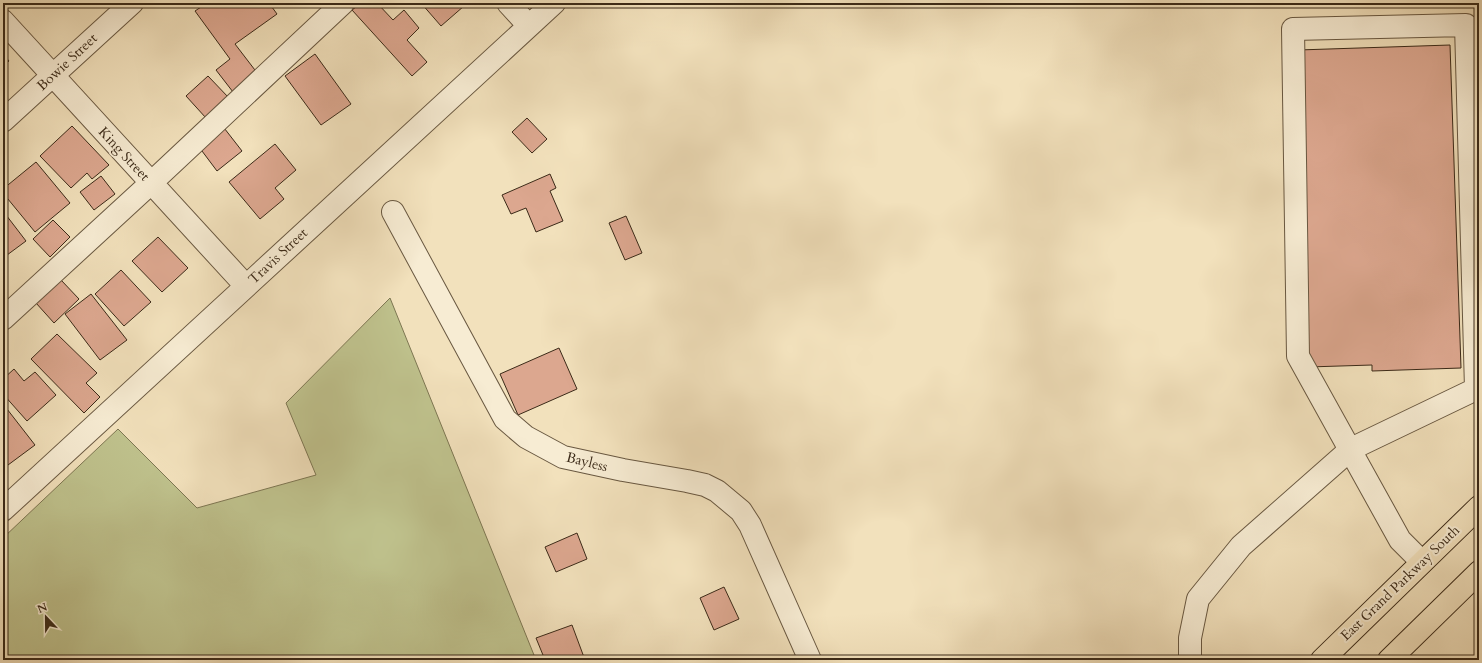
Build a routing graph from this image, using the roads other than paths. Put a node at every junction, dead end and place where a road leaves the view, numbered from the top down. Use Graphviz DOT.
graph roads {
  1 [pos="132,3"];
  2 [pos="343,3"];
  3 [pos="508,3"];
  4 [pos="554,3"];
  5 [pos="3,21"];
  6 [pos="529,26"];
  7 [pos="53,76"];
  8 [pos="3,121"];
  9 [pos="151,183"];
  10 [pos="394,212"];
  11 [pos="246,286"];
  12 [pos="3,319"];
  13 [pos="1351,449"];
  14 [pos="1479,506"];
  15 [pos="3,510"];
  16 [pos="1422,562"];
  17 [pos="1479,572"];
  18 [pos="810,660"];
  19 [pos="1190,660"];
  20 [pos="1322,660"];
  21 [pos="1389,660"];
  1 -- 7 [label="street, Bowie Street"];
  2 -- 9 [label="street"];
  3 -- 6 [label="street"];
  4 -- 6 [label="street, Travis Street"];
  5 -- 7 [label="street, King Street"];
  6 -- 11 [label="street, Travis Street"];
  7 -- 8 [label="street, Bowie Street"];
  7 -- 9 [label="street, King Street"];
  9 -- 11 [label="street, King Street"];
  9 -- 12 [label="street"];
  10 -- 18 [label="street, Bayless"];
  11 -- 15 [label="street, Travis Street"];
  13 -- 13 [label="street"];
  13 -- 16 [label="street"];
  13 -- 19 [label="street"];
  14 -- 16 [label="main road, East Grand Parkway South"];
  16 -- 20 [label="main road, East Grand Parkway South"];
  17 -- 21 [label="main road"];
}
